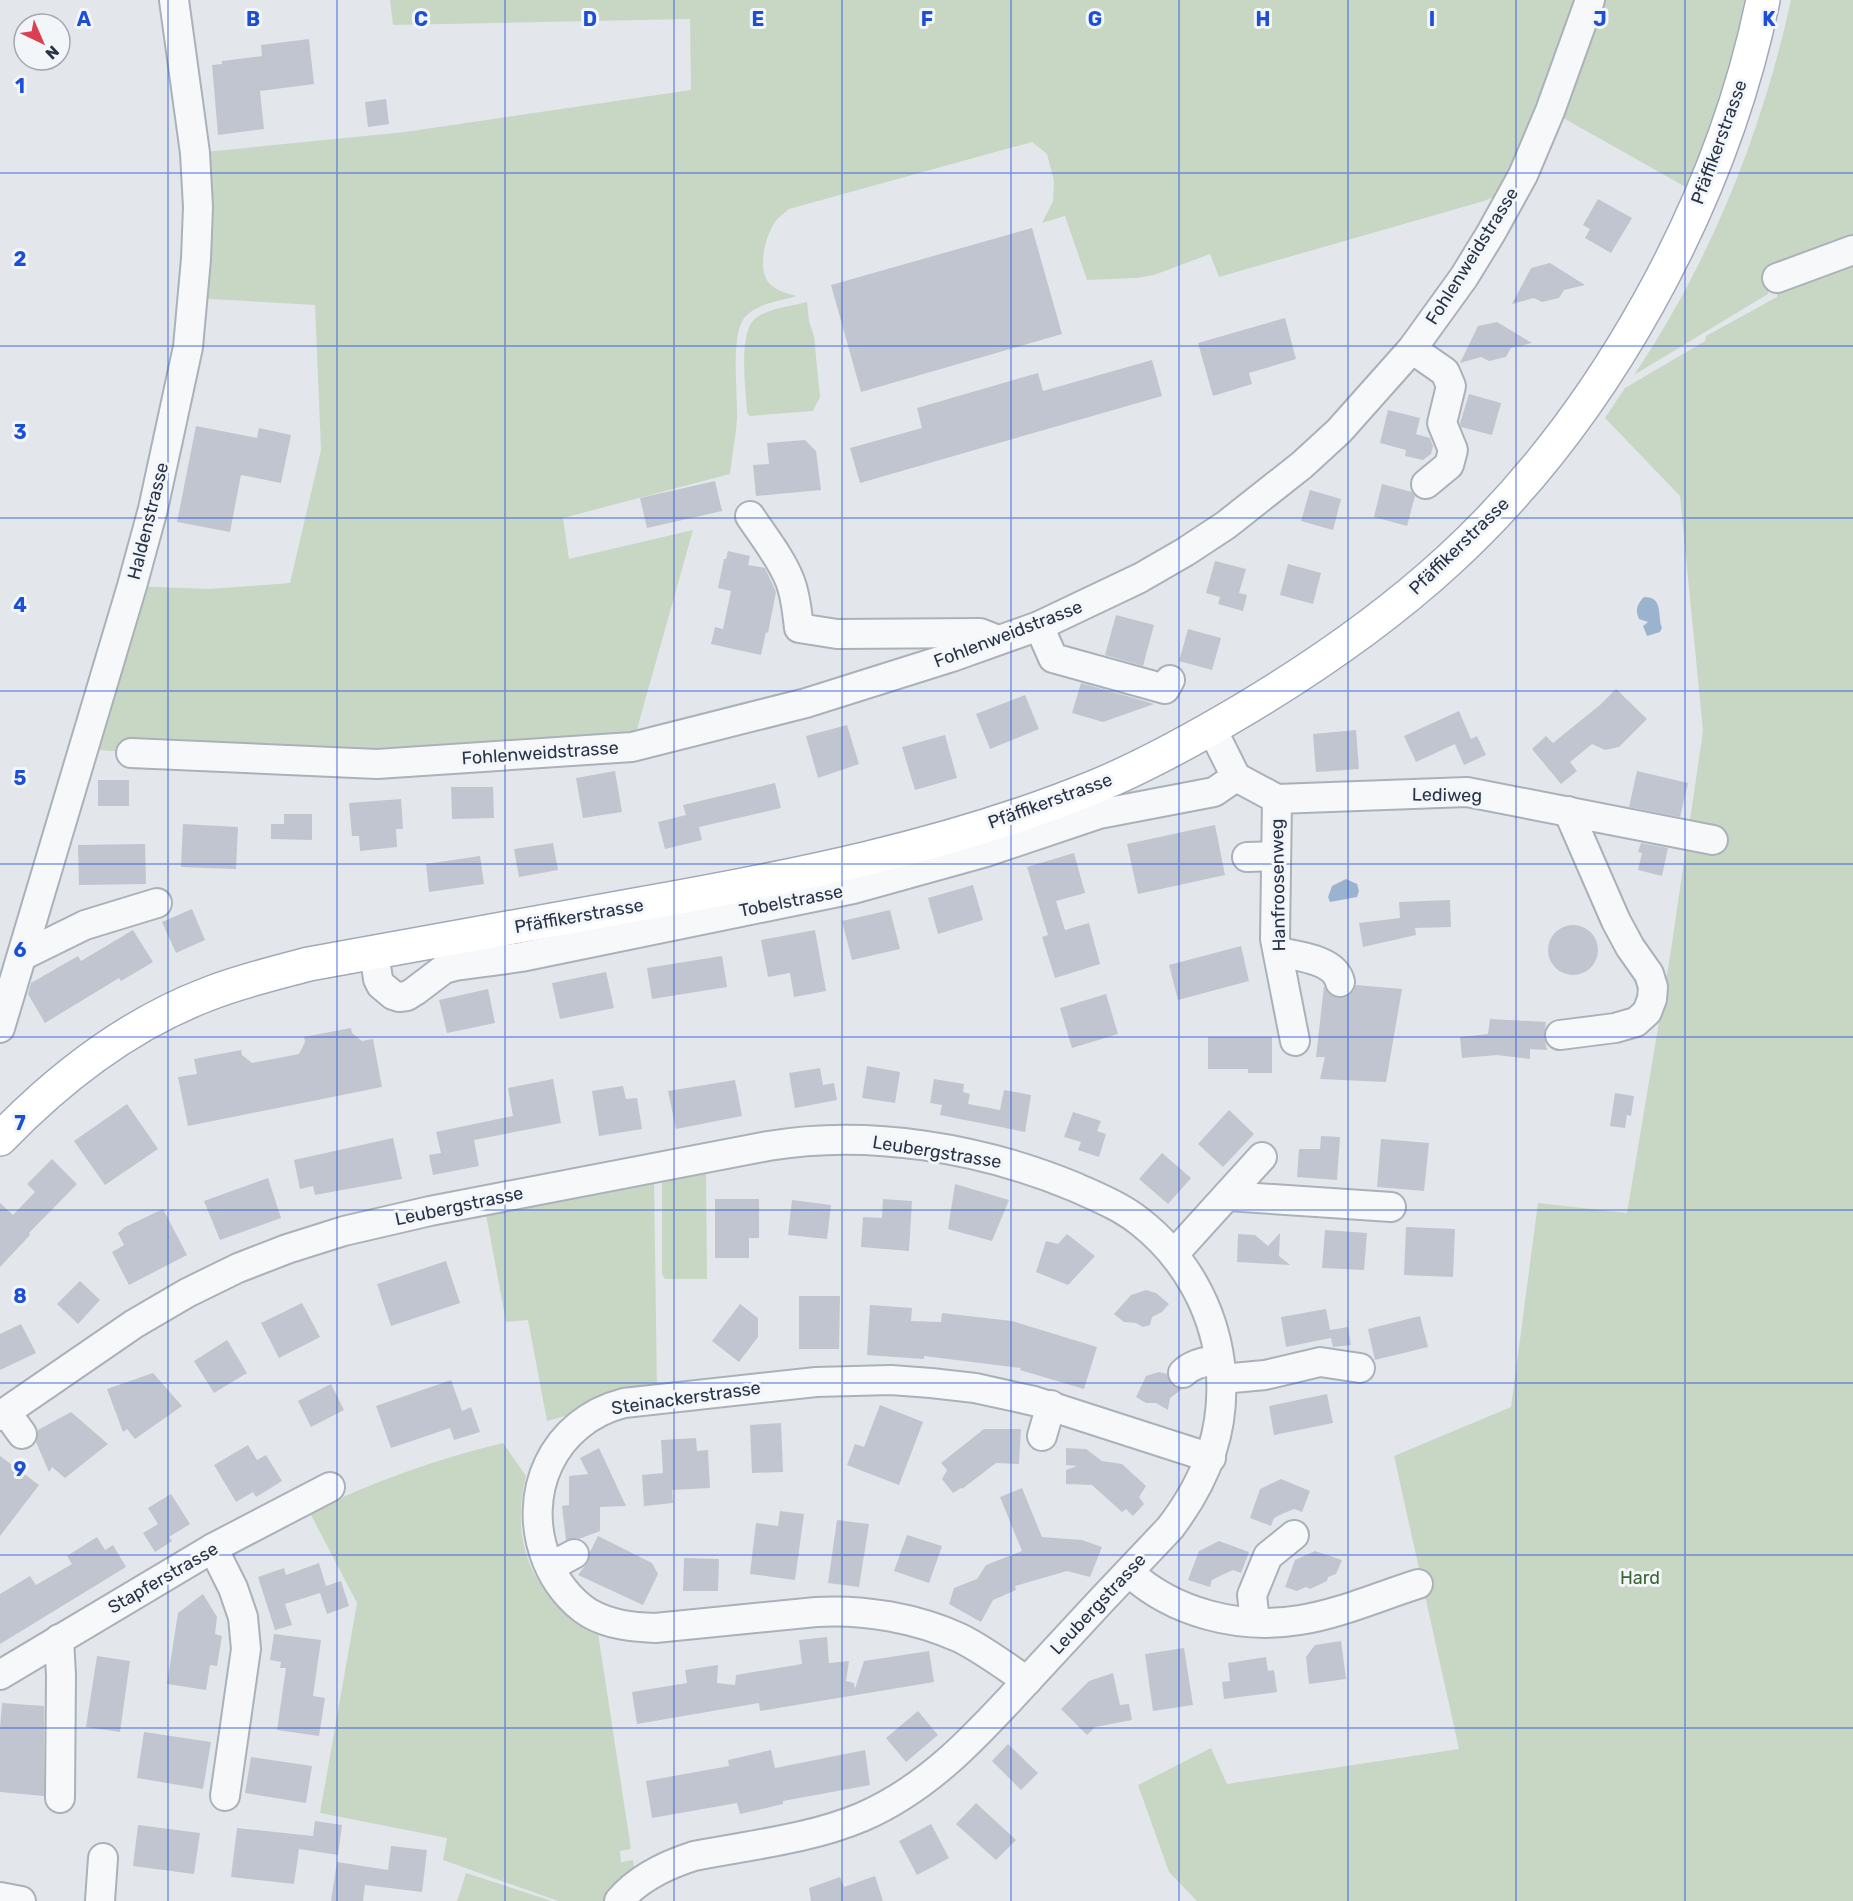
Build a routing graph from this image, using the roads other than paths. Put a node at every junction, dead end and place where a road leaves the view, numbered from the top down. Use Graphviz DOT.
graph roads {
  1 [pos="174,0"];
  2 [pos="1590,0"];
  3 [pos="1763,0"];
  4 [pos="1853,250"];
  5 [pos="1777,278"];
  6 [pos="1413,349"];
  7 [pos="1426,484"];
  8 [pos="750,516"];
  9 [pos="1039,626"];
  10 [pos="1000,640"];
  11 [pos="1170,680"];
  12 [pos="1212,729"];
  13 [pos="131,753"];
  14 [pos="1236,777"];
  15 [pos="1277,799"];
  16 [pos="1568,811"];
  17 [pos="1713,840"];
  18 [pos="1276,856"];
  19 [pos="1247,857"];
  20 [pos="157,903"];
  21 [pos="374,952"];
  22 [pos="1278,952"];
  23 [pos="22,956"];
  24 [pos="1340,982"];
  25 [pos="0,1028"];
  26 [pos="1560,1035"];
  27 [pos="1295,1041"];
  28 [pos="0,1139"];
  29 [pos="1262,1157"];
  30 [pos="1227,1196"];
  31 [pos="1391,1207"];
  32 [pos="1174,1254"];
  33 [pos="1360,1368"];
  34 [pos="1220,1369"];
  35 [pos="1183,1373"];
  36 [pos="1051,1405"];
  37 [pos="9,1421"];
  38 [pos="1042,1436"];
  39 [pos="1211,1458"];
  40 [pos="330,1487"];
  41 [pos="1294,1535"];
  42 [pos="213,1548"];
  43 [pos="1129,1572"];
  44 [pos="1418,1584"];
  45 [pos="1255,1622"];
  46 [pos="59,1640"];
  47 [pos="0,1675"];
  48 [pos="1027,1681"];
  49 [pos="225,1796"];
  50 [pos="60,1798"];
  51 [pos="103,1858"];
  52 [pos="0,1897"];
  53 [pos="21,1901"];
  54 [pos="100,1901"];
  55 [pos="619,1901"];
  1 -- 23 [label="street, Haldenstrasse"];
  2 -- 6 [label="street, Fohlenweidstrasse"];
  3 -- 12 [label="main road, Pfäffikerstrasse"];
  4 -- 5 [label="street"];
  6 -- 7 [label="street"];
  6 -- 9 [label="street, Fohlenweidstrasse"];
  8 -- 10 [label="street"];
  9 -- 10 [label="street, Fohlenweidstrasse"];
  9 -- 11 [label="street"];
  10 -- 13 [label="street, Fohlenweidstrasse"];
  12 -- 14 [label="street"];
  12 -- 21 [label="main road, Pfäffikerstrasse"];
  14 -- 15 [label="street"];
  14 -- 21 [label="street, Tobelstrasse"];
  15 -- 16 [label="street, Lediweg"];
  15 -- 18 [label="street, Hanfroosenweg"];
  16 -- 17 [label="street, Lediweg"];
  16 -- 26 [label="street"];
  18 -- 19 [label="street"];
  18 -- 22 [label="street, Hanfroosenweg"];
  20 -- 23 [label="street"];
  21 -- 28 [label="main road, Pfäffikerstrasse"];
  22 -- 24 [label="street"];
  22 -- 27 [label="street, Hanfroosenweg"];
  23 -- 25 [label="street, Haldenstrasse"];
  29 -- 30 [label="street"];
  30 -- 31 [label="street"];
  30 -- 32 [label="street"];
  32 -- 34 [label="street, Leubergstrasse"];
  32 -- 37 [label="street, Leubergstrasse"];
  33 -- 34 [label="street"];
  34 -- 35 [label="street"];
  34 -- 39 [label="street, Leubergstrasse"];
  36 -- 38 [label="street"];
  36 -- 39 [label="street, Steinackerstrasse"];
  36 -- 48 [label="street, Steinackerstrasse"];
  39 -- 43 [label="street, Leubergstrasse"];
  40 -- 42 [label="street, Stapferstrasse"];
  41 -- 45 [label="street"];
  42 -- 46 [label="street, Stapferstrasse"];
  42 -- 49 [label="street"];
  43 -- 45 [label="street"];
  43 -- 48 [label="street, Leubergstrasse"];
  44 -- 45 [label="street"];
  46 -- 47 [label="street, Stapferstrasse"];
  46 -- 50 [label="street"];
  48 -- 55 [label="street, Leubergstrasse"];
  51 -- 54 [label="street"];
  52 -- 53 [label="street"];
}
